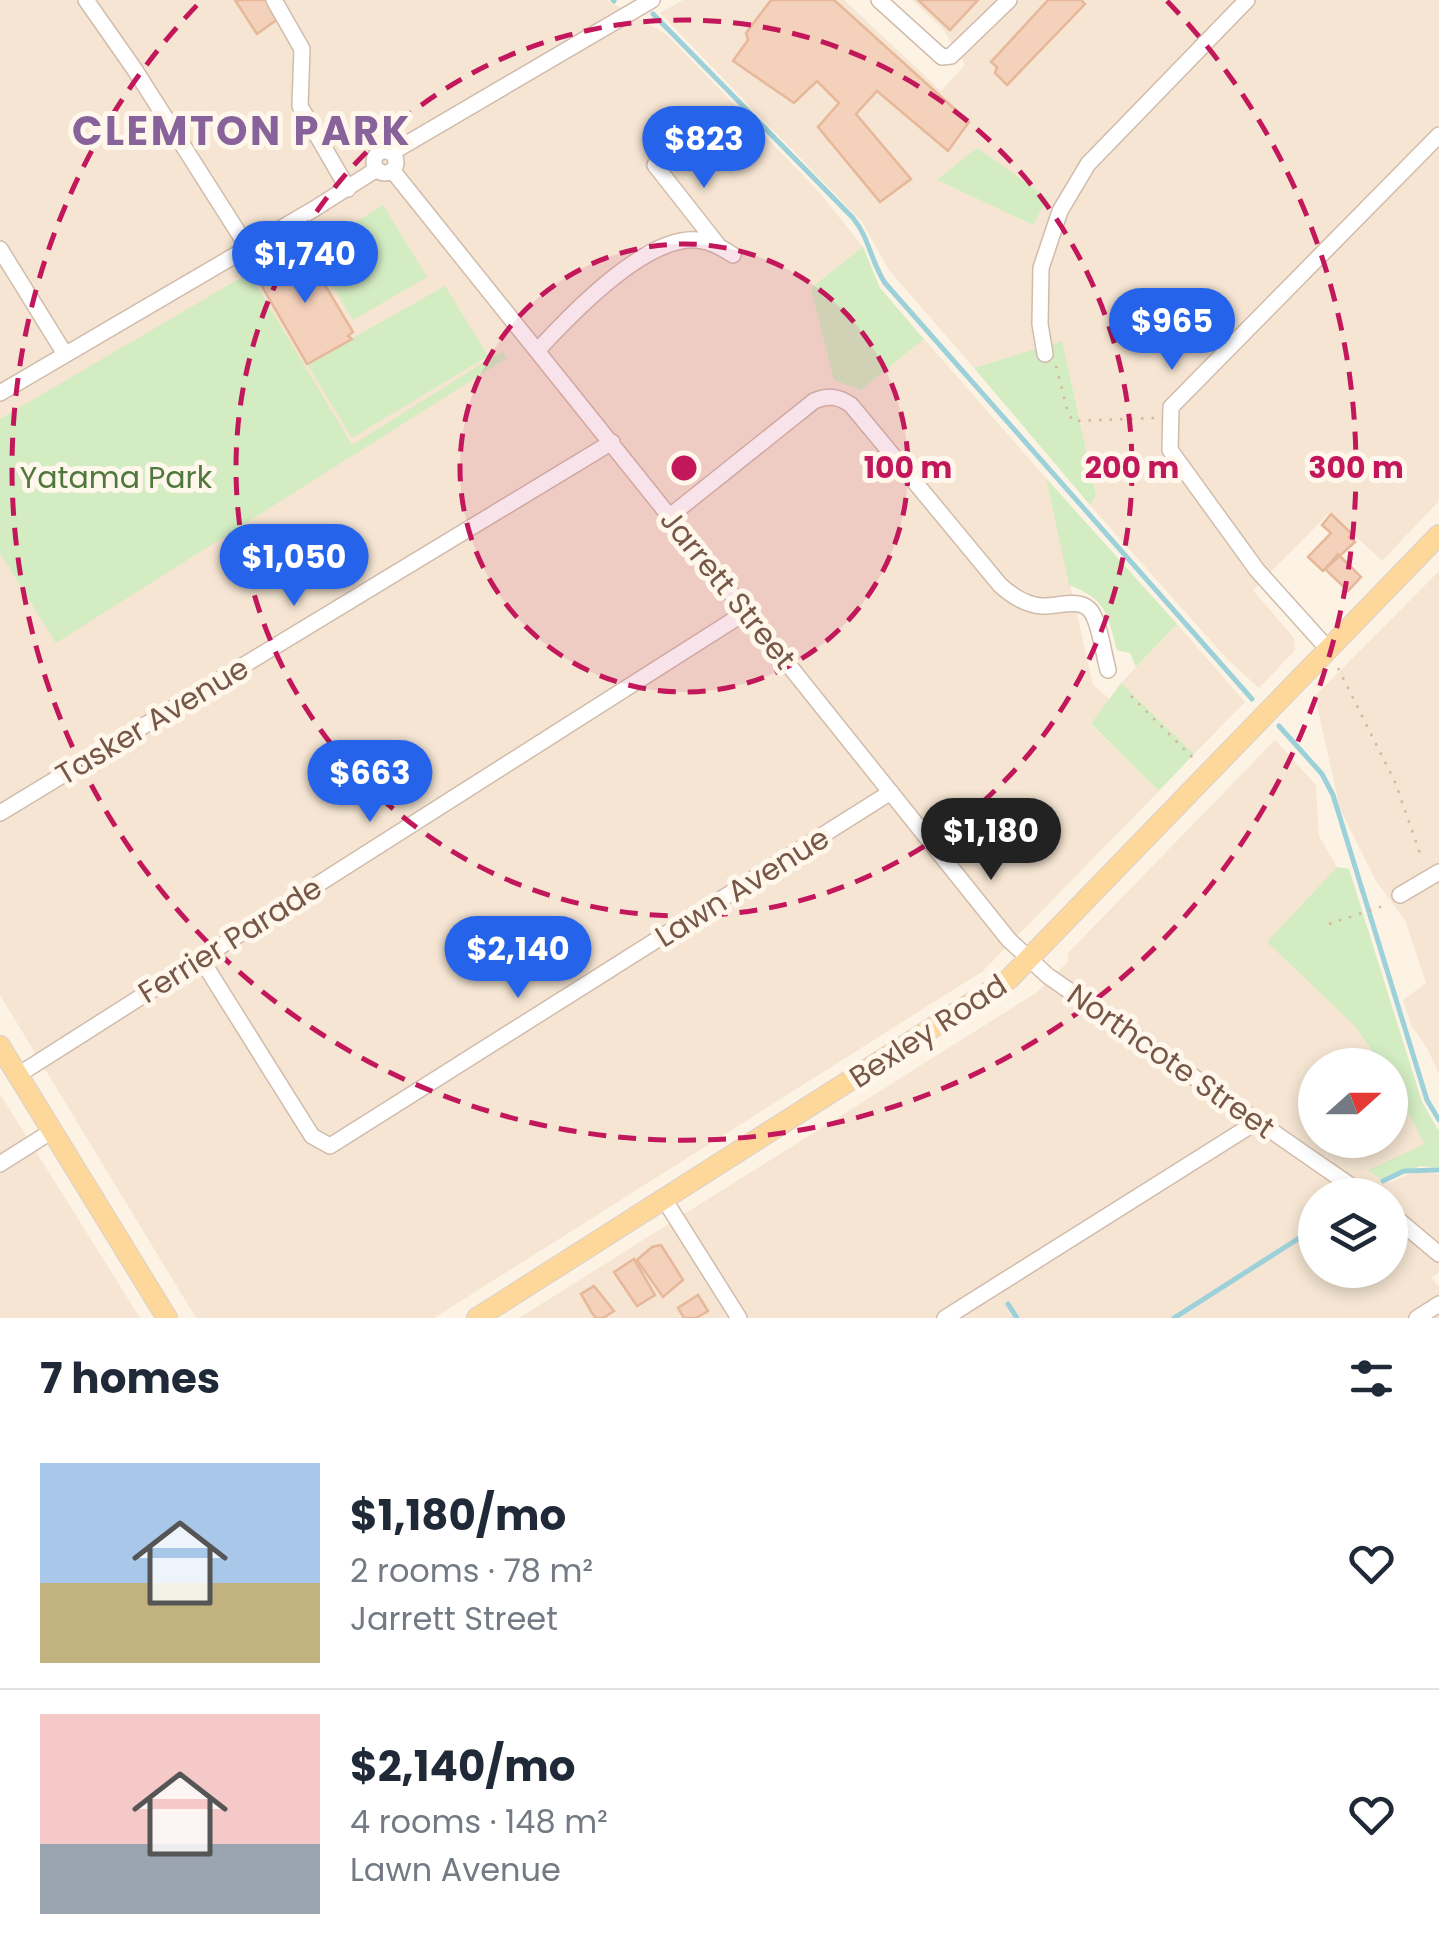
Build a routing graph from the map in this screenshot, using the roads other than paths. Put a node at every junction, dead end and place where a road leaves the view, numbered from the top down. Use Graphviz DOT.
graph roads {
  1 [pos="86,0"];
  2 [pos="274,0"];
  3 [pos="651,0"];
  4 [pos="879,0"];
  5 [pos="1009,0"];
  6 [pos="1246,0"];
  7 [pos="1439,135"];
  8 [pos="387,164"];
  9 [pos="655,165"];
  10 [pos="348,189"];
  11 [pos="717,244"];
  12 [pos="248,248"];
  13 [pos="0,249"];
  14 [pos="733,255"];
  15 [pos="538,350"];
  16 [pos="65,354"];
  17 [pos="1045,354"];
  18 [pos="0,393"];
  19 [pos="612,442"];
  20 [pos="670,516"];
  21 [pos="1439,534"];
  22 [pos="746,612"];
  23 [pos="1333,658"];
  24 [pos="1108,670"];
  25 [pos="891,792"];
  26 [pos="0,814"];
  27 [pos="1439,872"];
  28 [pos="1400,895"];
  29 [pos="202,958"];
  30 [pos="1030,959"];
  31 [pos="0,1046"];
  32 [pos="18,1076"];
  33 [pos="1258,1121"];
  34 [pos="52,1132"];
  35 [pos="0,1164"];
  36 [pos="1340,1178"];
  37 [pos="664,1200"];
  38 [pos="1408,1228"];
  39 [pos="1439,1254"];
  40 [pos="1439,1304"];
  41 [pos="167,1318"];
  42 [pos="477,1318"];
  43 [pos="739,1318"];
  44 [pos="944,1318"];
  45 [pos="1417,1318"];
  1 -- 12 [label="street"];
  2 -- 10 [label="street"];
  3 -- 8 [label="street"];
  4 -- 5 [label="street"];
  6 -- 17 [label="street"];
  7 -- 23 [label="street"];
  8 -- 10 [label="street"];
  8 -- 15 [label="street, Jarrett Street"];
  9 -- 11 [label="street"];
  10 -- 12 [label="street"];
  11 -- 14 [label="street"];
  11 -- 15 [label="street"];
  12 -- 16 [label="street"];
  13 -- 16 [label="street"];
  15 -- 19 [label="street, Jarrett Street"];
  16 -- 18 [label="street"];
  19 -- 20 [label="street, Jarrett Street"];
  19 -- 26 [label="street, Tasker Avenue"];
  20 -- 22 [label="street, Jarrett Street"];
  20 -- 24 [label="street"];
  21 -- 23 [label="main road, Bexley Road"];
  22 -- 25 [label="street, Jarrett Street"];
  22 -- 29 [label="street, Ferrier Parade"];
  23 -- 30 [label="main road, Bexley Road"];
  25 -- 29 [label="street, Lawn Avenue"];
  25 -- 30 [label="street, Jarrett Street"];
  27 -- 28 [label="street"];
  29 -- 32 [label="street, Ferrier Parade"];
  30 -- 33 [label="street, Northcote Street"];
  30 -- 37 [label="main road, Bexley Road"];
  31 -- 32 [label="main road"];
  32 -- 34 [label="main road"];
  33 -- 36 [label="street, Northcote Street"];
  33 -- 44 [label="street"];
  34 -- 35 [label="street"];
  34 -- 41 [label="main road"];
  37 -- 42 [label="main road, Bexley Road"];
  37 -- 43 [label="street"];
  38 -- 39 [label="street"];
  40 -- 45 [label="street"];
}
